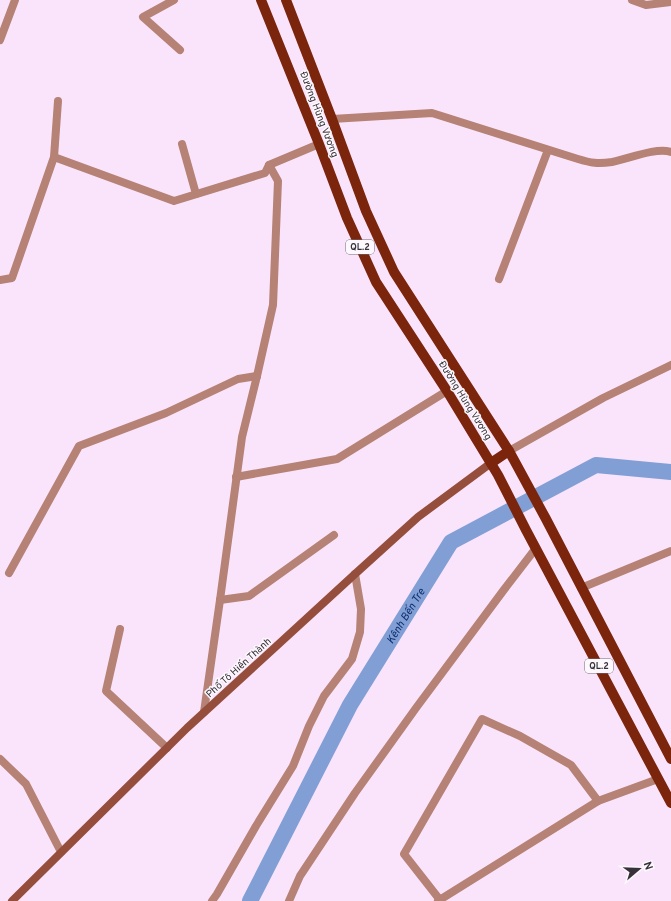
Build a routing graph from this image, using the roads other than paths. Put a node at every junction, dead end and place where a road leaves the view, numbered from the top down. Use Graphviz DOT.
graph roads {
  1 [pos="15,0"];
  2 [pos="174,0"];
  3 [pos="261,0"];
  4 [pos="286,0"];
  5 [pos="632,0"];
  6 [pos="671,2"];
  7 [pos="0,40"];
  8 [pos="180,50"];
  9 [pos="58,101"];
  10 [pos="332,119"];
  11 [pos="182,144"];
  12 [pos="319,144"];
  13 [pos="548,150"];
  14 [pos="671,152"];
  15 [pos="54,157"];
  16 [pos="269,165"];
  17 [pos="196,194"];
  18 [pos="499,279"];
  19 [pos="0,280"];
  20 [pos="671,366"];
  21 [pos="257,376"];
  22 [pos="446,391"];
  23 [pos="509,451"];
  24 [pos="491,463"];
  25 [pos="236,477"];
  26 [pos="334,535"];
  27 [pos="536,548"];
  28 [pos="671,551"];
  29 [pos="9,573"];
  30 [pos="355,574"];
  31 [pos="581,588"];
  32 [pos="220,600"];
  33 [pos="120,629"];
  34 [pos="204,712"];
  35 [pos="167,748"];
  36 [pos="671,759"];
  37 [pos="0,760"];
  38 [pos="658,779"];
  39 [pos="598,801"];
  40 [pos="671,803"];
  41 [pos="61,852"];
  42 [pos="439,900"];
  43 [pos="12,901"];
  44 [pos="212,901"];
  45 [pos="289,901"];
  1 -- 7 [label="street"];
  2 -- 8 [label="street"];
  3 -- 12 [label="main road, Đường Hùng Vương / QL.2"];
  4 -- 10 [label="main road, Đường Hùng Vương / QL.2"];
  5 -- 6 [label="street"];
  9 -- 15 [label="street"];
  10 -- 13 [label="street"];
  10 -- 23 [label="main road, Đường Hùng Vương / QL.2"];
  11 -- 17 [label="street"];
  12 -- 16 [label="street"];
  12 -- 22 [label="main road, Đường Hùng Vương / QL.2"];
  13 -- 14 [label="street"];
  13 -- 18 [label="street"];
  15 -- 17 [label="street"];
  15 -- 19 [label="street"];
  16 -- 17 [label="street"];
  16 -- 21 [label="street"];
  20 -- 23 [label="street"];
  21 -- 25 [label="street"];
  21 -- 29 [label="street"];
  22 -- 24 [label="main road, Đường Hùng Vương / QL.2"];
  22 -- 25 [label="street"];
  23 -- 24 [label="main road"];
  23 -- 31 [label="main road, Đường Hùng Vương / QL.2"];
  24 -- 27 [label="main road, Đường Hùng Vương / QL.2"];
  24 -- 30 [label="street, Phố Tô Hiến Thành"];
  25 -- 32 [label="street"];
  26 -- 32 [label="street"];
  27 -- 38 [label="main road, Đường Hùng Vương / QL.2"];
  27 -- 45 [label="street"];
  28 -- 31 [label="street"];
  30 -- 34 [label="street, Phố Tô Hiến Thành"];
  30 -- 44 [label="street"];
  31 -- 36 [label="main road, Đường Hùng Vương / QL.2"];
  32 -- 34 [label="street"];
  33 -- 35 [label="street"];
  34 -- 35 [label="street, Phố Tô Hiến Thành"];
  35 -- 41 [label="street, Phố Tô Hiến Thành"];
  37 -- 41 [label="street"];
  38 -- 39 [label="street"];
  38 -- 40 [label="main road, Đường Hùng Vương / QL.2"];
  39 -- 42 [label="street"];
  39 -- 42 [label="street"];
  41 -- 43 [label="street, Phố Tô Hiến Thành"];
}
